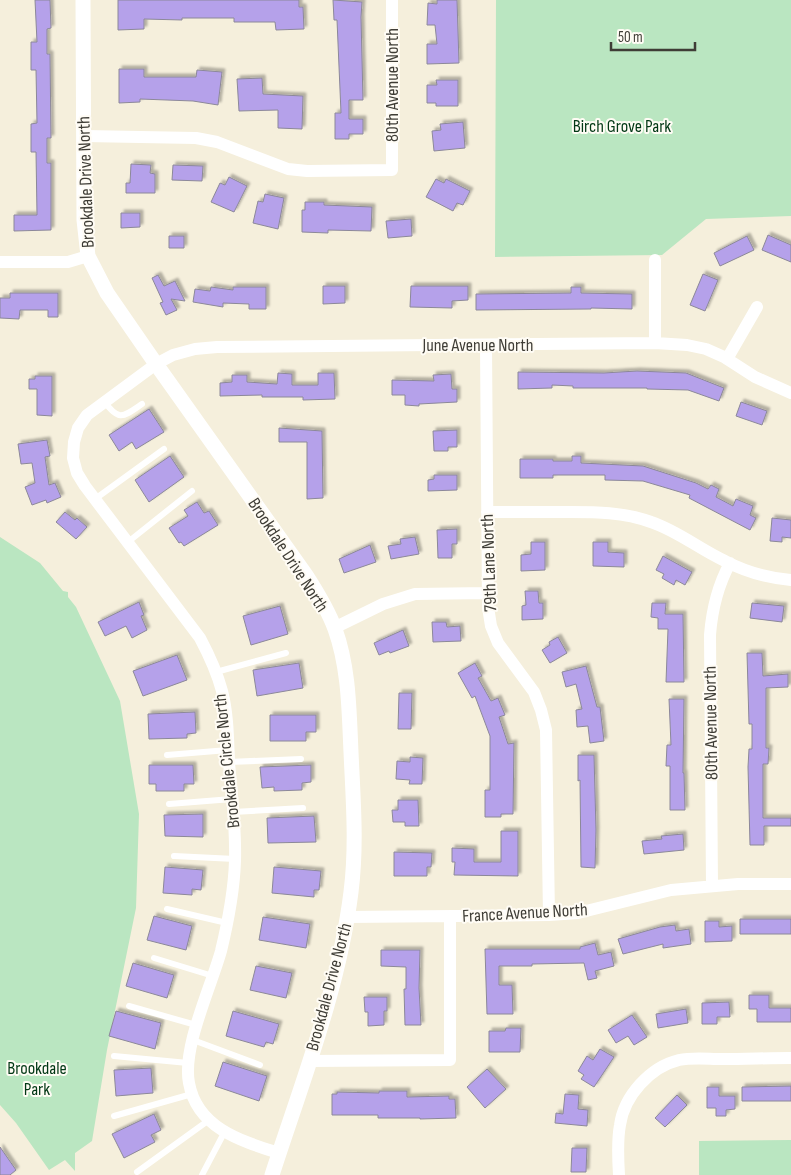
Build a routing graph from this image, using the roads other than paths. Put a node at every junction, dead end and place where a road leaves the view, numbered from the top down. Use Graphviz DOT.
graph roads {
  1 [pos="84,0"];
  2 [pos="392,0"];
  3 [pos="84,136"];
  4 [pos="88,256"];
  5 [pos="655,260"];
  6 [pos="0,262"];
  7 [pos="758,307"];
  8 [pos="656,343"];
  9 [pos="486,345"];
  10 [pos="727,359"];
  11 [pos="156,364"];
  12 [pos="791,394"];
  13 [pos="104,401"];
  14 [pos="142,404"];
  15 [pos="164,448"];
  16 [pos="192,491"];
  17 [pos="95,499"];
  18 [pos="487,512"];
  19 [pos="128,542"];
  20 [pos="730,563"];
  21 [pos="791,580"];
  22 [pos="487,593"];
  23 [pos="334,628"];
  24 [pos="286,654"];
  25 [pos="216,672"];
  26 [pos="167,755"];
  27 [pos="229,756"];
  28 [pos="301,759"];
  29 [pos="169,804"];
  30 [pos="232,805"];
  31 [pos="303,808"];
  32 [pos="174,856"];
  33 [pos="235,859"];
  34 [pos="791,884"];
  35 [pos="712,886"];
  36 [pos="167,909"];
  37 [pos="450,916"];
  38 [pos="549,916"];
  39 [pos="347,917"];
  40 [pos="227,922"];
  41 [pos="154,958"];
  42 [pos="213,976"];
  43 [pos="129,1006"];
  44 [pos="198,1026"];
  45 [pos="193,1040"];
  46 [pos="114,1056"];
  47 [pos="791,1058"];
  48 [pos="309,1061"];
  49 [pos="188,1063"];
  50 [pos="260,1064"];
  51 [pos="192,1094"];
  52 [pos="114,1116"];
  53 [pos="209,1120"];
  54 [pos="224,1133"];
  55 [pos="279,1154"];
  56 [pos="137,1172"];
  57 [pos="202,1175"];
  58 [pos="272,1175"];
  59 [pos="618,1175"];
  1 -- 3 [label="street, Brookdale Drive North"];
  2 -- 3 [label="street, 80th Avenue North"];
  3 -- 4 [label="street, Brookdale Drive North"];
  4 -- 6 [label="street"];
  4 -- 11 [label="street, Brookdale Drive North"];
  5 -- 8 [label="street"];
  7 -- 10 [label="street"];
  8 -- 9 [label="street, June Avenue North"];
  8 -- 10 [label="street, June Avenue North"];
  9 -- 11 [label="street, June Avenue North"];
  9 -- 18 [label="street, 79th Lane North"];
  10 -- 12 [label="street, June Avenue North"];
  11 -- 13 [label="street, Brookdale Circle North"];
  11 -- 23 [label="street, Brookdale Drive North"];
  13 -- 14 [label="lane"];
  13 -- 17 [label="street, Brookdale Circle North"];
  15 -- 17 [label="lane"];
  16 -- 19 [label="lane"];
  17 -- 19 [label="street, Brookdale Circle North"];
  18 -- 20 [label="street"];
  18 -- 22 [label="street, 79th Lane North"];
  19 -- 25 [label="street, Brookdale Circle North"];
  20 -- 21 [label="street"];
  20 -- 35 [label="street, 80th Avenue North"];
  22 -- 23 [label="street"];
  22 -- 38 [label="street, 79th Lane North"];
  23 -- 39 [label="street, Brookdale Drive North"];
  24 -- 25 [label="lane"];
  25 -- 27 [label="street, Brookdale Circle North"];
  26 -- 27 [label="lane"];
  27 -- 28 [label="lane"];
  27 -- 30 [label="street, Brookdale Circle North"];
  29 -- 30 [label="lane"];
  30 -- 31 [label="lane"];
  30 -- 33 [label="street, Brookdale Circle North"];
  32 -- 33 [label="lane"];
  33 -- 40 [label="street, Brookdale Circle North"];
  34 -- 35 [label="street, France Avenue North"];
  35 -- 38 [label="street, France Avenue North"];
  36 -- 40 [label="lane"];
  37 -- 38 [label="street, France Avenue North"];
  37 -- 39 [label="street, France Avenue North"];
  37 -- 48 [label="street"];
  39 -- 48 [label="street, Brookdale Drive North"];
  40 -- 42 [label="street, Brookdale Circle North"];
  41 -- 42 [label="lane"];
  42 -- 44 [label="street, Brookdale Circle North"];
  43 -- 44 [label="lane"];
  44 -- 45 [label="street, Brookdale Circle North"];
  45 -- 49 [label="street, Brookdale Circle North"];
  45 -- 50 [label="lane"];
  46 -- 49 [label="lane"];
  47 -- 59 [label="street"];
  48 -- 55 [label="street, Brookdale Drive North"];
  49 -- 51 [label="street, Brookdale Circle North"];
  51 -- 52 [label="lane"];
  51 -- 53 [label="street, Brookdale Circle North"];
  53 -- 54 [label="street, Brookdale Circle North"];
  53 -- 56 [label="lane"];
  54 -- 55 [label="street, Brookdale Circle North"];
  54 -- 57 [label="lane"];
  55 -- 58 [label="street, Brookdale Drive North"];
}
